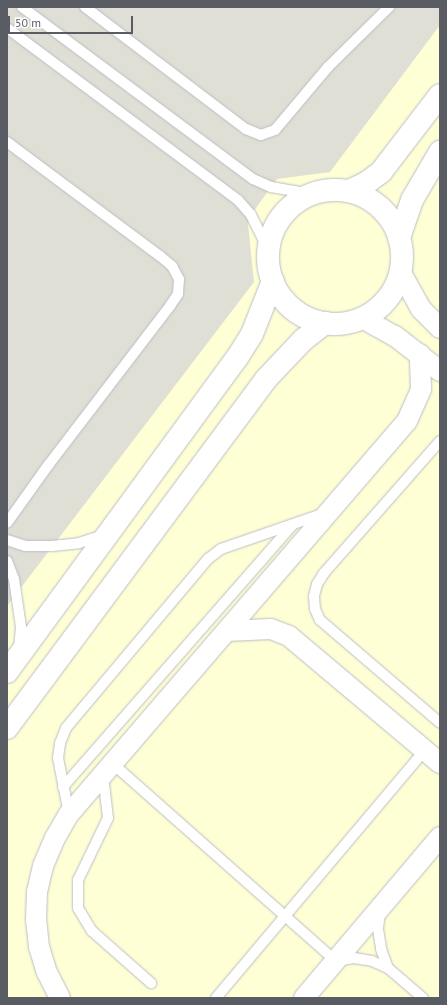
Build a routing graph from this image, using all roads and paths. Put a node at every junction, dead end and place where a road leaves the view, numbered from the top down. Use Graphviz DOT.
graph roads {
  1 [pos="22,7"];
  2 [pos="85,7"];
  3 [pos="388,7"];
  4 [pos="7,28"];
  5 [pos="440,95"];
  6 [pos="7,142"];
  7 [pos="440,152"];
  8 [pos="349,191"];
  9 [pos="312,194"];
  10 [pos="399,238"];
  11 [pos="269,251"];
  12 [pos="400,271"];
  13 [pos="273,281"];
  14 [pos="362,318"];
  15 [pos="325,323"];
  16 [pos="440,328"];
  17 [pos="420,354"];
  18 [pos="440,371"];
  19 [pos="440,441"];
  20 [pos="326,513"];
  21 [pos="7,524"];
  22 [pos="293,524"];
  23 [pos="111,533"];
  24 [pos="7,540"];
  25 [pos="7,561"];
  26 [pos="11,581"];
  27 [pos="227,631"];
  28 [pos="12,665"];
  29 [pos="440,723"];
  30 [pos="7,728"];
  31 [pos="425,750"];
  32 [pos="440,763"];
  33 [pos="107,769"];
  34 [pos="63,787"];
  35 [pos="69,814"];
  36 [pos="440,836"];
  37 [pos="380,908"];
  38 [pos="285,916"];
  39 [pos="336,961"];
  40 [pos="388,968"];
  41 [pos="151,983"];
  42 [pos="60,998"];
  43 [pos="216,998"];
  44 [pos="304,998"];
  45 [pos="423,998"];
  1 -- 9 [label="lane"];
  2 -- 3 [label="lane"];
  4 -- 11 [label="lane"];
  5 -- 8 [label="street"];
  6 -- 21 [label="lane"];
  7 -- 10 [label="street"];
  8 -- 9 [label="street"];
  8 -- 10 [label="street"];
  9 -- 11 [label="street"];
  10 -- 12 [label="street"];
  11 -- 13 [label="street"];
  12 -- 14 [label="street"];
  12 -- 16 [label="street"];
  13 -- 15 [label="street"];
  13 -- 23 [label="street"];
  14 -- 15 [label="street"];
  14 -- 17 [label="street"];
  15 -- 30 [label="street"];
  17 -- 18 [label="street"];
  17 -- 20 [label="street"];
  19 -- 29 [label="lane"];
  20 -- 22 [label="lane"];
  20 -- 27 [label="street"];
  22 -- 34 [label="lane"];
  22 -- 34 [label="lane"];
  23 -- 24 [label="lane"];
  23 -- 28 [label="street"];
  25 -- 26 [label="lane"];
  26 -- 28 [label="lane"];
  27 -- 31 [label="street"];
  27 -- 33 [label="street"];
  31 -- 32 [label="street"];
  31 -- 38 [label="lane"];
  33 -- 35 [label="street"];
  33 -- 38 [label="lane"];
  33 -- 41 [label="lane"];
  34 -- 35 [label="lane"];
  35 -- 42 [label="street"];
  36 -- 37 [label="street"];
  37 -- 39 [label="street"];
  37 -- 40 [label="lane"];
  38 -- 39 [label="lane"];
  38 -- 43 [label="lane"];
  39 -- 40 [label="lane"];
  39 -- 44 [label="street"];
  40 -- 45 [label="lane"];
}
